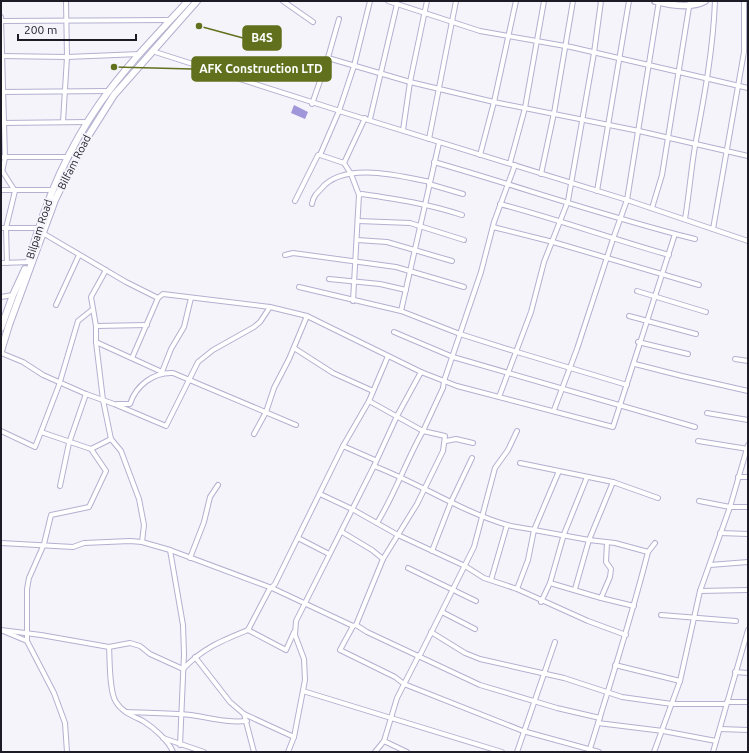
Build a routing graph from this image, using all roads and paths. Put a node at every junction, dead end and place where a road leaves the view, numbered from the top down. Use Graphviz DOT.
graph roads {
  1 [pos="66,1"];
  2 [pos="188,1"];
  3 [pos="198,1"];
  4 [pos="283,1"];
  5 [pos="370,1"];
  6 [pos="388,1"];
  7 [pos="427,1"];
  8 [pos="456,1"];
  9 [pos="516,1"];
  10 [pos="544,1"];
  11 [pos="573,1"];
  12 [pos="601,1"];
  13 [pos="629,1"];
  14 [pos="657,1"];
  15 [pos="705,1"];
  16 [pos="715,1"];
  17 [pos="744,1"];
  18 [pos="689,3"];
  19 [pos="397,4"];
  20 [pos="424,13"];
  21 [pos="1,17"];
  22 [pos="170,20"];
  23 [pos="339,20"];
  24 [pos="1,21"];
  25 [pos="66,21"];
  26 [pos="313,22"];
  27 [pos="537,40"];
  28 [pos="566,46"];
  29 [pos="152,51"];
  30 [pos="594,53"];
  31 [pos="140,54"];
  32 [pos="1,56"];
  33 [pos="66,57"];
  34 [pos="328,58"];
  35 [pos="620,59"];
  36 [pos="354,66"];
  37 [pos="649,66"];
  38 [pos="678,71"];
  39 [pos="382,74"];
  40 [pos="707,78"];
  41 [pos="410,82"];
  42 [pos="737,85"];
  43 [pos="439,87"];
  44 [pos="748,88"];
  45 [pos="110,91"];
  46 [pos="2,92"];
  47 [pos="65,92"];
  48 [pos="494,102"];
  49 [pos="312,104"];
  50 [pos="525,108"];
  51 [pos="339,111"];
  52 [pos="554,114"];
  53 [pos="367,119"];
  54 [pos="582,120"];
  55 [pos="3,122"];
  56 [pos="63,122"];
  57 [pos="88,122"];
  58 [pos="609,126"];
  59 [pos="403,130"];
  60 [pos="639,131"];
  61 [pos="429,139"];
  62 [pos="667,139"];
  63 [pos="439,143"];
  64 [pos="695,145"];
  65 [pos="726,151"];
  66 [pos="320,155"];
  67 [pos="480,155"];
  68 [pos="748,156"];
  69 [pos="3,157"];
  70 [pos="68,157"];
  71 [pos="434,162"];
  72 [pos="344,163"];
  73 [pos="512,164"];
  74 [pos="2,170"];
  75 [pos="350,174"];
  76 [pos="541,174"];
  77 [pos="429,183"];
  78 [pos="508,183"];
  79 [pos="571,184"];
  80 [pos="1,190"];
  81 [pos="15,190"];
  82 [pos="52,190"];
  83 [pos="596,191"];
  84 [pos="463,194"];
  85 [pos="359,195"];
  86 [pos="627,200"];
  87 [pos="295,201"];
  88 [pos="568,201"];
  89 [pos="312,204"];
  90 [pos="425,204"];
  91 [pos="500,204"];
  92 [pos="652,208"];
  93 [pos="462,215"];
  94 [pos="685,219"];
  95 [pos="358,220"];
  96 [pos="560,220"];
  97 [pos="621,220"];
  98 [pos="420,226"];
  99 [pos="493,227"];
  100 [pos="3,228"];
  101 [pos="713,229"];
  102 [pos="39,230"];
  103 [pos="675,234"];
  104 [pos="612,239"];
  105 [pos="695,239"];
  106 [pos="357,240"];
  107 [pos="464,240"];
  108 [pos="748,241"];
  109 [pos="553,242"];
  110 [pos="415,249"];
  111 [pos="669,254"];
  112 [pos="79,255"];
  113 [pos="285,255"];
  114 [pos="606,259"];
  115 [pos="356,260"];
  116 [pos="452,261"];
  117 [pos="30,262"];
  118 [pos="1,263"];
  119 [pos="7,264"];
  120 [pos="106,270"];
  121 [pos="409,272"];
  122 [pos="661,275"];
  123 [pos="330,279"];
  124 [pos="356,281"];
  125 [pos="699,285"];
  126 [pos="464,287"];
  127 [pos="299,288"];
  128 [pos="406,290"];
  129 [pos="637,291"];
  130 [pos="13,295"];
  131 [pos="1,298"];
  132 [pos="158,298"];
  133 [pos="191,298"];
  134 [pos="353,301"];
  135 [pos="56,305"];
  136 [pos="270,307"];
  137 [pos="93,309"];
  138 [pos="401,311"];
  139 [pos="706,312"];
  140 [pos="307,316"];
  141 [pos="629,316"];
  142 [pos="148,325"];
  143 [pos="96,326"];
  144 [pos="1,328"];
  145 [pos="394,332"];
  146 [pos="460,334"];
  147 [pos="696,334"];
  148 [pos="96,342"];
  149 [pos="638,342"];
  150 [pos="294,348"];
  151 [pos="1,352"];
  152 [pos="517,352"];
  153 [pos="688,354"];
  154 [pos="388,356"];
  155 [pos="453,357"];
  156 [pos="132,358"];
  157 [pos="735,358"];
  158 [pos="748,361"];
  159 [pos="635,364"];
  160 [pos="569,368"];
  161 [pos="162,372"];
  162 [pos="421,372"];
  163 [pos="508,374"];
  164 [pos="189,380"];
  165 [pos="444,381"];
  166 [pos="59,382"];
  167 [pos="627,385"];
  168 [pos="562,389"];
  169 [pos="748,390"];
  170 [pos="373,391"];
  171 [pos="86,394"];
  172 [pos="499,397"];
  173 [pos="103,400"];
  174 [pos="369,401"];
  175 [pos="114,404"];
  176 [pos="620,406"];
  177 [pos="554,410"];
  178 [pos="266,412"];
  179 [pos="707,413"];
  180 [pos="397,416"];
  181 [pos="748,420"];
  182 [pos="296,426"];
  183 [pos="695,427"];
  184 [pos="1,431"];
  185 [pos="423,431"];
  186 [pos="517,431"];
  187 [pos="42,432"];
  188 [pos="254,434"];
  189 [pos="111,438"];
  190 [pos="446,441"];
  191 [pos="698,441"];
  192 [pos="69,443"];
  193 [pos="473,443"];
  194 [pos="343,446"];
  195 [pos="748,448"];
  196 [pos="91,449"];
  197 [pos="472,458"];
  198 [pos="375,460"];
  199 [pos="520,463"];
  200 [pos="374,466"];
  201 [pos="558,471"];
  202 [pos="401,476"];
  203 [pos="587,477"];
  204 [pos="738,477"];
  205 [pos="748,477"];
  206 [pos="613,482"];
  207 [pos="60,486"];
  208 [pos="218,486"];
  209 [pos="425,490"];
  210 [pos="320,494"];
  211 [pos="658,498"];
  212 [pos="699,501"];
  213 [pos="451,502"];
  214 [pos="730,507"];
  215 [pos="748,507"];
  216 [pos="352,509"];
  217 [pos="481,515"];
  218 [pos="377,523"];
  219 [pos="507,525"];
  220 [pos="534,530"];
  221 [pos="342,532"];
  222 [pos="720,533"];
  223 [pos="564,534"];
  224 [pos="748,534"];
  225 [pos="398,535"];
  226 [pos="298,538"];
  227 [pos="589,540"];
  228 [pos="142,542"];
  229 [pos="1,543"];
  230 [pos="607,543"];
  231 [pos="655,543"];
  232 [pos="44,544"];
  233 [pos="170,550"];
  234 [pos="432,551"];
  235 [pos="648,552"];
  236 [pos="329,554"];
  237 [pos="190,558"];
  238 [pos="383,559"];
  239 [pos="748,562"];
  240 [pos="710,565"];
  241 [pos="465,566"];
  242 [pos="408,568"];
  243 [pos="491,580"];
  244 [pos="550,583"];
  245 [pos="272,588"];
  246 [pos="454,589"];
  247 [pos="517,589"];
  248 [pos="575,589"];
  249 [pos="748,590"];
  250 [pos="700,591"];
  251 [pos="601,598"];
  252 [pos="476,601"];
  253 [pos="541,602"];
  254 [pos="305,603"];
  255 [pos="634,606"];
  256 [pos="442,612"];
  257 [pos="661,615"];
  258 [pos="694,619"];
  259 [pos="736,621"];
  260 [pos="354,625"];
  261 [pos="296,628"];
  262 [pos="475,629"];
  263 [pos="1,630"];
  264 [pos="248,630"];
  265 [pos="748,630"];
  266 [pos="431,632"];
  267 [pos="26,633"];
  268 [pos="626,635"];
  269 [pos="27,641"];
  270 [pos="555,642"];
  271 [pos="746,646"];
  272 [pos="109,647"];
  273 [pos="195,657"];
  274 [pos="419,657"];
  275 [pos="615,665"];
  276 [pos="183,669"];
  277 [pos="735,672"];
  278 [pos="544,673"];
  279 [pos="748,673"];
  280 [pos="680,681"];
  281 [pos="404,684"];
  282 [pos="303,691"];
  283 [pos="608,692"];
  284 [pos="534,701"];
  285 [pos="748,702"];
  286 [pos="727,703"];
  287 [pos="672,704"];
  288 [pos="125,712"];
  289 [pos="181,714"];
  290 [pos="244,714"];
  291 [pos="391,717"];
  292 [pos="600,718"];
  293 [pos="247,721"];
  294 [pos="598,724"];
  295 [pos="720,729"];
  296 [pos="663,730"];
  297 [pos="748,730"];
  298 [pos="523,731"];
  299 [pos="161,737"];
  300 [pos="294,737"];
  301 [pos="384,741"];
  302 [pos="716,741"];
  303 [pos="180,745"];
  304 [pos="589,751"];
  305 [pos="67,752"];
  306 [pos="173,752"];
  307 [pos="204,752"];
  308 [pos="254,752"];
  309 [pos="288,752"];
  310 [pos="375,752"];
  311 [pos="407,752"];
  312 [pos="502,752"];
  313 [pos="517,752"];
  314 [pos="599,752"];
  315 [pos="654,752"];
  316 [pos="713,752"];
  1 -- 25 [label="street"];
  2 -- 22 [label="main road, Bilpam Road"];
  3 -- 29 [label="main road, Bilfam Road"];
  4 -- 26 [label="street"];
  5 -- 36 [label="street"];
  6 -- 19 [label="street"];
  7 -- 20 [label="street"];
  8 -- 43 [label="street"];
  9 -- 48 [label="street"];
  10 -- 27 [label="street"];
  11 -- 28 [label="street"];
  12 -- 30 [label="street"];
  13 -- 35 [label="street"];
  14 -- 18 [label="main road"];
  14 -- 37 [label="street"];
  15 -- 18 [label="main road"];
  16 -- 40 [label="street"];
  17 -- 42 [label="street"];
  18 -- 38 [label="street"];
  19 -- 20 [label="street"];
  19 -- 39 [label="street"];
  20 -- 27 [label="street"];
  20 -- 41 [label="street"];
  21 -- 24 [label="street"];
  22 -- 25 [label="street"];
  22 -- 31 [label="main road, Bilpam Road"];
  23 -- 34 [label="street"];
  24 -- 25 [label="street"];
  24 -- 32 [label="street"];
  25 -- 33 [label="street"];
  27 -- 28 [label="street"];
  27 -- 50 [label="street"];
  28 -- 30 [label="street"];
  28 -- 52 [label="street"];
  29 -- 53 [label="street"];
  29 -- 102 [label="main road, Bilfam Road"];
  30 -- 35 [label="street"];
  30 -- 54 [label="street"];
  31 -- 33 [label="street"];
  31 -- 45 [label="main road, Bilpam Road"];
  32 -- 33 [label="street"];
  32 -- 46 [label="street"];
  33 -- 47 [label="street"];
  34 -- 36 [label="street"];
  34 -- 49 [label="street"];
  35 -- 37 [label="street"];
  35 -- 58 [label="street"];
  36 -- 39 [label="street"];
  36 -- 51 [label="street"];
  37 -- 38 [label="street"];
  37 -- 60 [label="street"];
  38 -- 40 [label="street"];
  38 -- 62 [label="street"];
  39 -- 41 [label="street"];
  39 -- 53 [label="street"];
  40 -- 42 [label="street"];
  40 -- 64 [label="street"];
  41 -- 43 [label="street"];
  41 -- 59 [label="street"];
  42 -- 44 [label="street"];
  42 -- 65 [label="street"];
  43 -- 48 [label="street"];
  43 -- 61 [label="street"];
  45 -- 47 [label="street"];
  45 -- 57 [label="main road, Bilpam Road"];
  46 -- 47 [label="street"];
  46 -- 55 [label="street"];
  47 -- 56 [label="street"];
  48 -- 50 [label="street"];
  48 -- 67 [label="street"];
  50 -- 52 [label="street"];
  50 -- 73 [label="street"];
  51 -- 53 [label="street"];
  51 -- 66 [label="street"];
  52 -- 54 [label="street"];
  52 -- 76 [label="street"];
  53 -- 59 [label="street"];
  53 -- 72 [label="street"];
  54 -- 58 [label="street"];
  54 -- 79 [label="street"];
  55 -- 56 [label="street"];
  55 -- 69 [label="street"];
  56 -- 57 [label="street"];
  57 -- 70 [label="main road, Bilpam Road"];
  58 -- 60 [label="street"];
  58 -- 83 [label="street"];
  59 -- 61 [label="street"];
  60 -- 62 [label="street"];
  60 -- 86 [label="street"];
  61 -- 63 [label="street"];
  62 -- 64 [label="street"];
  62 -- 92 [label="street"];
  63 -- 67 [label="street"];
  63 -- 71 [label="street"];
  64 -- 65 [label="street"];
  64 -- 94 [label="street"];
  65 -- 68 [label="street"];
  65 -- 101 [label="street"];
  66 -- 72 [label="street"];
  66 -- 87 [label="street"];
  67 -- 73 [label="street"];
  69 -- 70 [label="street"];
  69 -- 74 [label="street"];
  70 -- 82 [label="main road, Bilpam Road"];
  71 -- 77 [label="street"];
  71 -- 78 [label="street"];
  72 -- 75 [label="street"];
  73 -- 76 [label="street"];
  73 -- 78 [label="street"];
  74 -- 81 [label="street"];
  75 -- 77 [label="street"];
  75 -- 85 [label="street"];
  75 -- 89 [label="street"];
  76 -- 79 [label="street"];
  77 -- 84 [label="street"];
  77 -- 90 [label="street"];
  78 -- 88 [label="street"];
  78 -- 91 [label="street"];
  79 -- 83 [label="street"];
  79 -- 88 [label="street"];
  80 -- 81 [label="street"];
  81 -- 82 [label="street"];
  81 -- 100 [label="street"];
  82 -- 102 [label="main road, Bilpam Road"];
  83 -- 86 [label="street"];
  85 -- 90 [label="street"];
  85 -- 95 [label="street"];
  86 -- 92 [label="street"];
  86 -- 97 [label="street"];
  88 -- 96 [label="street"];
  88 -- 97 [label="street"];
  90 -- 93 [label="street"];
  90 -- 98 [label="street"];
  91 -- 96 [label="street"];
  91 -- 99 [label="street"];
  92 -- 94 [label="street"];
  94 -- 101 [label="street"];
  95 -- 98 [label="street"];
  95 -- 106 [label="street"];
  96 -- 104 [label="street"];
  96 -- 109 [label="street"];
  97 -- 103 [label="street"];
  97 -- 104 [label="street"];
  98 -- 107 [label="street"];
  98 -- 110 [label="street"];
  99 -- 109 [label="street"];
  99 -- 146 [label="street"];
  100 -- 102 [label="street"];
  100 -- 119 [label="street"];
  101 -- 108 [label="street"];
  102 -- 112 [label="street"];
  102 -- 117 [label="main road, Bilpam Road"];
  103 -- 105 [label="street"];
  103 -- 111 [label="street"];
  104 -- 111 [label="street"];
  104 -- 114 [label="street"];
  106 -- 110 [label="street"];
  106 -- 115 [label="street"];
  109 -- 114 [label="street"];
  109 -- 152 [label="street"];
  110 -- 116 [label="street"];
  110 -- 121 [label="street"];
  111 -- 122 [label="street"];
  112 -- 120 [label="street"];
  112 -- 135 [label="street"];
  113 -- 115 [label="street"];
  114 -- 122 [label="street"];
  114 -- 160 [label="street"];
  115 -- 121 [label="street"];
  115 -- 124 [label="street"];
  117 -- 119 [label="street"];
  117 -- 130 [label="main road, Bilpam Road"];
  117 -- 151 [label="main road"];
  118 -- 119 [label="street"];
  120 -- 132 [label="street"];
  120 -- 137 [label="street"];
  121 -- 126 [label="street"];
  121 -- 128 [label="street"];
  122 -- 125 [label="street"];
  122 -- 167 [label="street"];
  123 -- 124 [label="street"];
  124 -- 128 [label="street"];
  124 -- 134 [label="street"];
  127 -- 134 [label="street"];
  128 -- 138 [label="street"];
  129 -- 139 [label="street"];
  130 -- 131 [label="street"];
  130 -- 144 [label="main road, Bilpam Road"];
  132 -- 133 [label="street"];
  132 -- 142 [label="street"];
  133 -- 136 [label="street"];
  133 -- 161 [label="street"];
  134 -- 138 [label="street"];
  136 -- 140 [label="street"];
  136 -- 164 [label="street"];
  137 -- 143 [label="street"];
  137 -- 166 [label="street"];
  138 -- 146 [label="street"];
  140 -- 150 [label="street"];
  140 -- 154 [label="street"];
  141 -- 147 [label="street"];
  142 -- 143 [label="street"];
  142 -- 156 [label="street"];
  143 -- 148 [label="street"];
  145 -- 155 [label="street"];
  146 -- 152 [label="street"];
  146 -- 155 [label="street"];
  148 -- 156 [label="street"];
  148 -- 173 [label="street"];
  149 -- 153 [label="street"];
  150 -- 170 [label="street"];
  150 -- 178 [label="street"];
  151 -- 166 [label="street"];
  152 -- 160 [label="street"];
  152 -- 163 [label="street"];
  154 -- 162 [label="street"];
  154 -- 170 [label="street"];
  155 -- 163 [label="street"];
  155 -- 165 [label="street"];
  156 -- 161 [label="street"];
  157 -- 158 [label="street"];
  159 -- 169 [label="street"];
  160 -- 167 [label="street"];
  160 -- 168 [label="street"];
  161 -- 164 [label="street"];
  161 -- 175 [label="street"];
  162 -- 165 [label="street"];
  162 -- 180 [label="street"];
  163 -- 168 [label="street"];
  163 -- 172 [label="street"];
  164 -- 175 [label="street"];
  164 -- 178 [label="street"];
  165 -- 172 [label="street"];
  165 -- 185 [label="street"];
  166 -- 171 [label="street"];
  166 -- 187 [label="street"];
  167 -- 176 [label="street"];
  168 -- 176 [label="street"];
  168 -- 177 [label="street"];
  170 -- 174 [label="street"];
  171 -- 173 [label="street"];
  171 -- 192 [label="street"];
  172 -- 177 [label="street"];
  173 -- 175 [label="street"];
  173 -- 189 [label="street"];
  174 -- 180 [label="street"];
  174 -- 194 [label="street"];
  176 -- 177 [label="street"];
  176 -- 183 [label="street"];
  178 -- 182 [label="street"];
  178 -- 188 [label="street"];
  179 -- 181 [label="street"];
  180 -- 185 [label="street"];
  180 -- 198 [label="street"];
  184 -- 187 [label="street"];
  185 -- 190 [label="street"];
  185 -- 202 [label="street"];
  186 -- 217 [label="street"];
  187 -- 192 [label="street"];
  189 -- 196 [label="street"];
  189 -- 228 [label="street"];
  190 -- 193 [label="street"];
  190 -- 209 [label="street"];
  191 -- 195 [label="street"];
  192 -- 196 [label="street"];
  192 -- 207 [label="street"];
  194 -- 198 [label="street"];
  194 -- 210 [label="street"];
  195 -- 204 [label="street"];
  196 -- 232 [label="street"];
  197 -- 213 [label="street"];
  198 -- 200 [label="street"];
  199 -- 201 [label="street"];
  200 -- 202 [label="street"];
  200 -- 216 [label="street"];
  201 -- 203 [label="street"];
  201 -- 220 [label="street"];
  202 -- 209 [label="street"];
  202 -- 218 [label="street"];
  203 -- 206 [label="street"];
  203 -- 223 [label="street"];
  204 -- 205 [label="street"];
  204 -- 214 [label="street"];
  206 -- 211 [label="street"];
  206 -- 227 [label="street"];
  208 -- 237 [label="street"];
  209 -- 213 [label="street"];
  209 -- 225 [label="street"];
  210 -- 216 [label="street"];
  210 -- 226 [label="street"];
  212 -- 214 [label="street"];
  213 -- 217 [label="street"];
  213 -- 234 [label="street"];
  214 -- 215 [label="street"];
  214 -- 222 [label="street"];
  216 -- 218 [label="street"];
  216 -- 236 [label="street"];
  217 -- 219 [label="street"];
  217 -- 241 [label="street"];
  218 -- 225 [label="street"];
  219 -- 220 [label="street"];
  219 -- 243 [label="street"];
  220 -- 223 [label="street"];
  220 -- 247 [label="street"];
  221 -- 238 [label="street"];
  222 -- 224 [label="street"];
  222 -- 240 [label="street"];
  223 -- 227 [label="street"];
  223 -- 244 [label="street"];
  225 -- 234 [label="street"];
  225 -- 238 [label="street"];
  226 -- 236 [label="street"];
  226 -- 245 [label="street"];
  227 -- 230 [label="street"];
  227 -- 248 [label="street"];
  228 -- 232 [label="street"];
  228 -- 233 [label="street"];
  229 -- 232 [label="street"];
  230 -- 235 [label="street"];
  230 -- 251 [label="street"];
  231 -- 235 [label="street"];
  232 -- 267 [label="street"];
  233 -- 237 [label="street"];
  233 -- 276 [label="street"];
  234 -- 241 [label="street"];
  235 -- 255 [label="street"];
  236 -- 254 [label="street"];
  237 -- 245 [label="street"];
  238 -- 260 [label="street"];
  239 -- 240 [label="street"];
  240 -- 250 [label="street"];
  241 -- 243 [label="street"];
  241 -- 246 [label="street"];
  241 -- 274 [label="street"];
  242 -- 246 [label="street"];
  243 -- 247 [label="street"];
  244 -- 248 [label="street"];
  244 -- 253 [label="street"];
  245 -- 254 [label="street"];
  245 -- 264 [label="street"];
  246 -- 252 [label="street"];
  246 -- 256 [label="street"];
  247 -- 253 [label="street"];
  248 -- 251 [label="street"];
  249 -- 250 [label="street"];
  250 -- 258 [label="street"];
  251 -- 255 [label="street"];
  253 -- 268 [label="street"];
  254 -- 260 [label="street"];
  254 -- 261 [label="street"];
  255 -- 268 [label="street"];
  256 -- 262 [label="street"];
  256 -- 266 [label="street"];
  257 -- 258 [label="street"];
  258 -- 259 [label="street"];
  258 -- 280 [label="street"];
  260 -- 274 [label="street"];
  260 -- 281 [label="street"];
  261 -- 264 [label="street"];
  261 -- 282 [label="street"];
  263 -- 267 [label="street"];
  263 -- 269 [label="street"];
  264 -- 273 [label="street"];
  265 -- 271 [label="street"];
  266 -- 274 [label="street"];
  266 -- 278 [label="street"];
  267 -- 269 [label="street"];
  267 -- 272 [label="street"];
  268 -- 275 [label="street"];
  269 -- 305 [label="street"];
  270 -- 278 [label="street"];
  271 -- 277 [label="street"];
  272 -- 276 [label="street"];
  272 -- 288 [label="street"];
  273 -- 276 [label="street"];
  273 -- 290 [label="street"];
  274 -- 281 [label="street"];
  274 -- 284 [label="street"];
  275 -- 280 [label="street"];
  275 -- 283 [label="street"];
  276 -- 289 [label="street"];
  277 -- 279 [label="street"];
  277 -- 286 [label="street"];
  278 -- 283 [label="street"];
  278 -- 284 [label="street"];
  280 -- 287 [label="street"];
  281 -- 291 [label="street"];
  281 -- 298 [label="street"];
  282 -- 291 [label="street"];
  282 -- 300 [label="street"];
  283 -- 287 [label="street"];
  283 -- 292 [label="street"];
  284 -- 292 [label="street"];
  284 -- 298 [label="street"];
  285 -- 286 [label="street"];
  286 -- 287 [label="street"];
  286 -- 295 [label="street"];
  287 -- 296 [label="street"];
  288 -- 289 [label="street"];
  288 -- 299 [label="street"];
  289 -- 293 [label="street"];
  289 -- 303 [label="street"];
  290 -- 293 [label="street"];
  290 -- 300 [label="street"];
  291 -- 301 [label="street"];
  291 -- 312 [label="street"];
  292 -- 294 [label="street"];
  293 -- 308 [label="street"];
  294 -- 296 [label="street"];
  294 -- 304 [label="street"];
  295 -- 297 [label="street"];
  295 -- 302 [label="street"];
  296 -- 302 [label="street"];
  296 -- 315 [label="street"];
  298 -- 304 [label="street"];
  298 -- 313 [label="street"];
  299 -- 303 [label="street"];
  299 -- 306 [label="street"];
  300 -- 309 [label="street"];
  301 -- 310 [label="street"];
  301 -- 311 [label="street"];
  302 -- 316 [label="street"];
  303 -- 307 [label="street"];
  304 -- 314 [label="street"];
}
